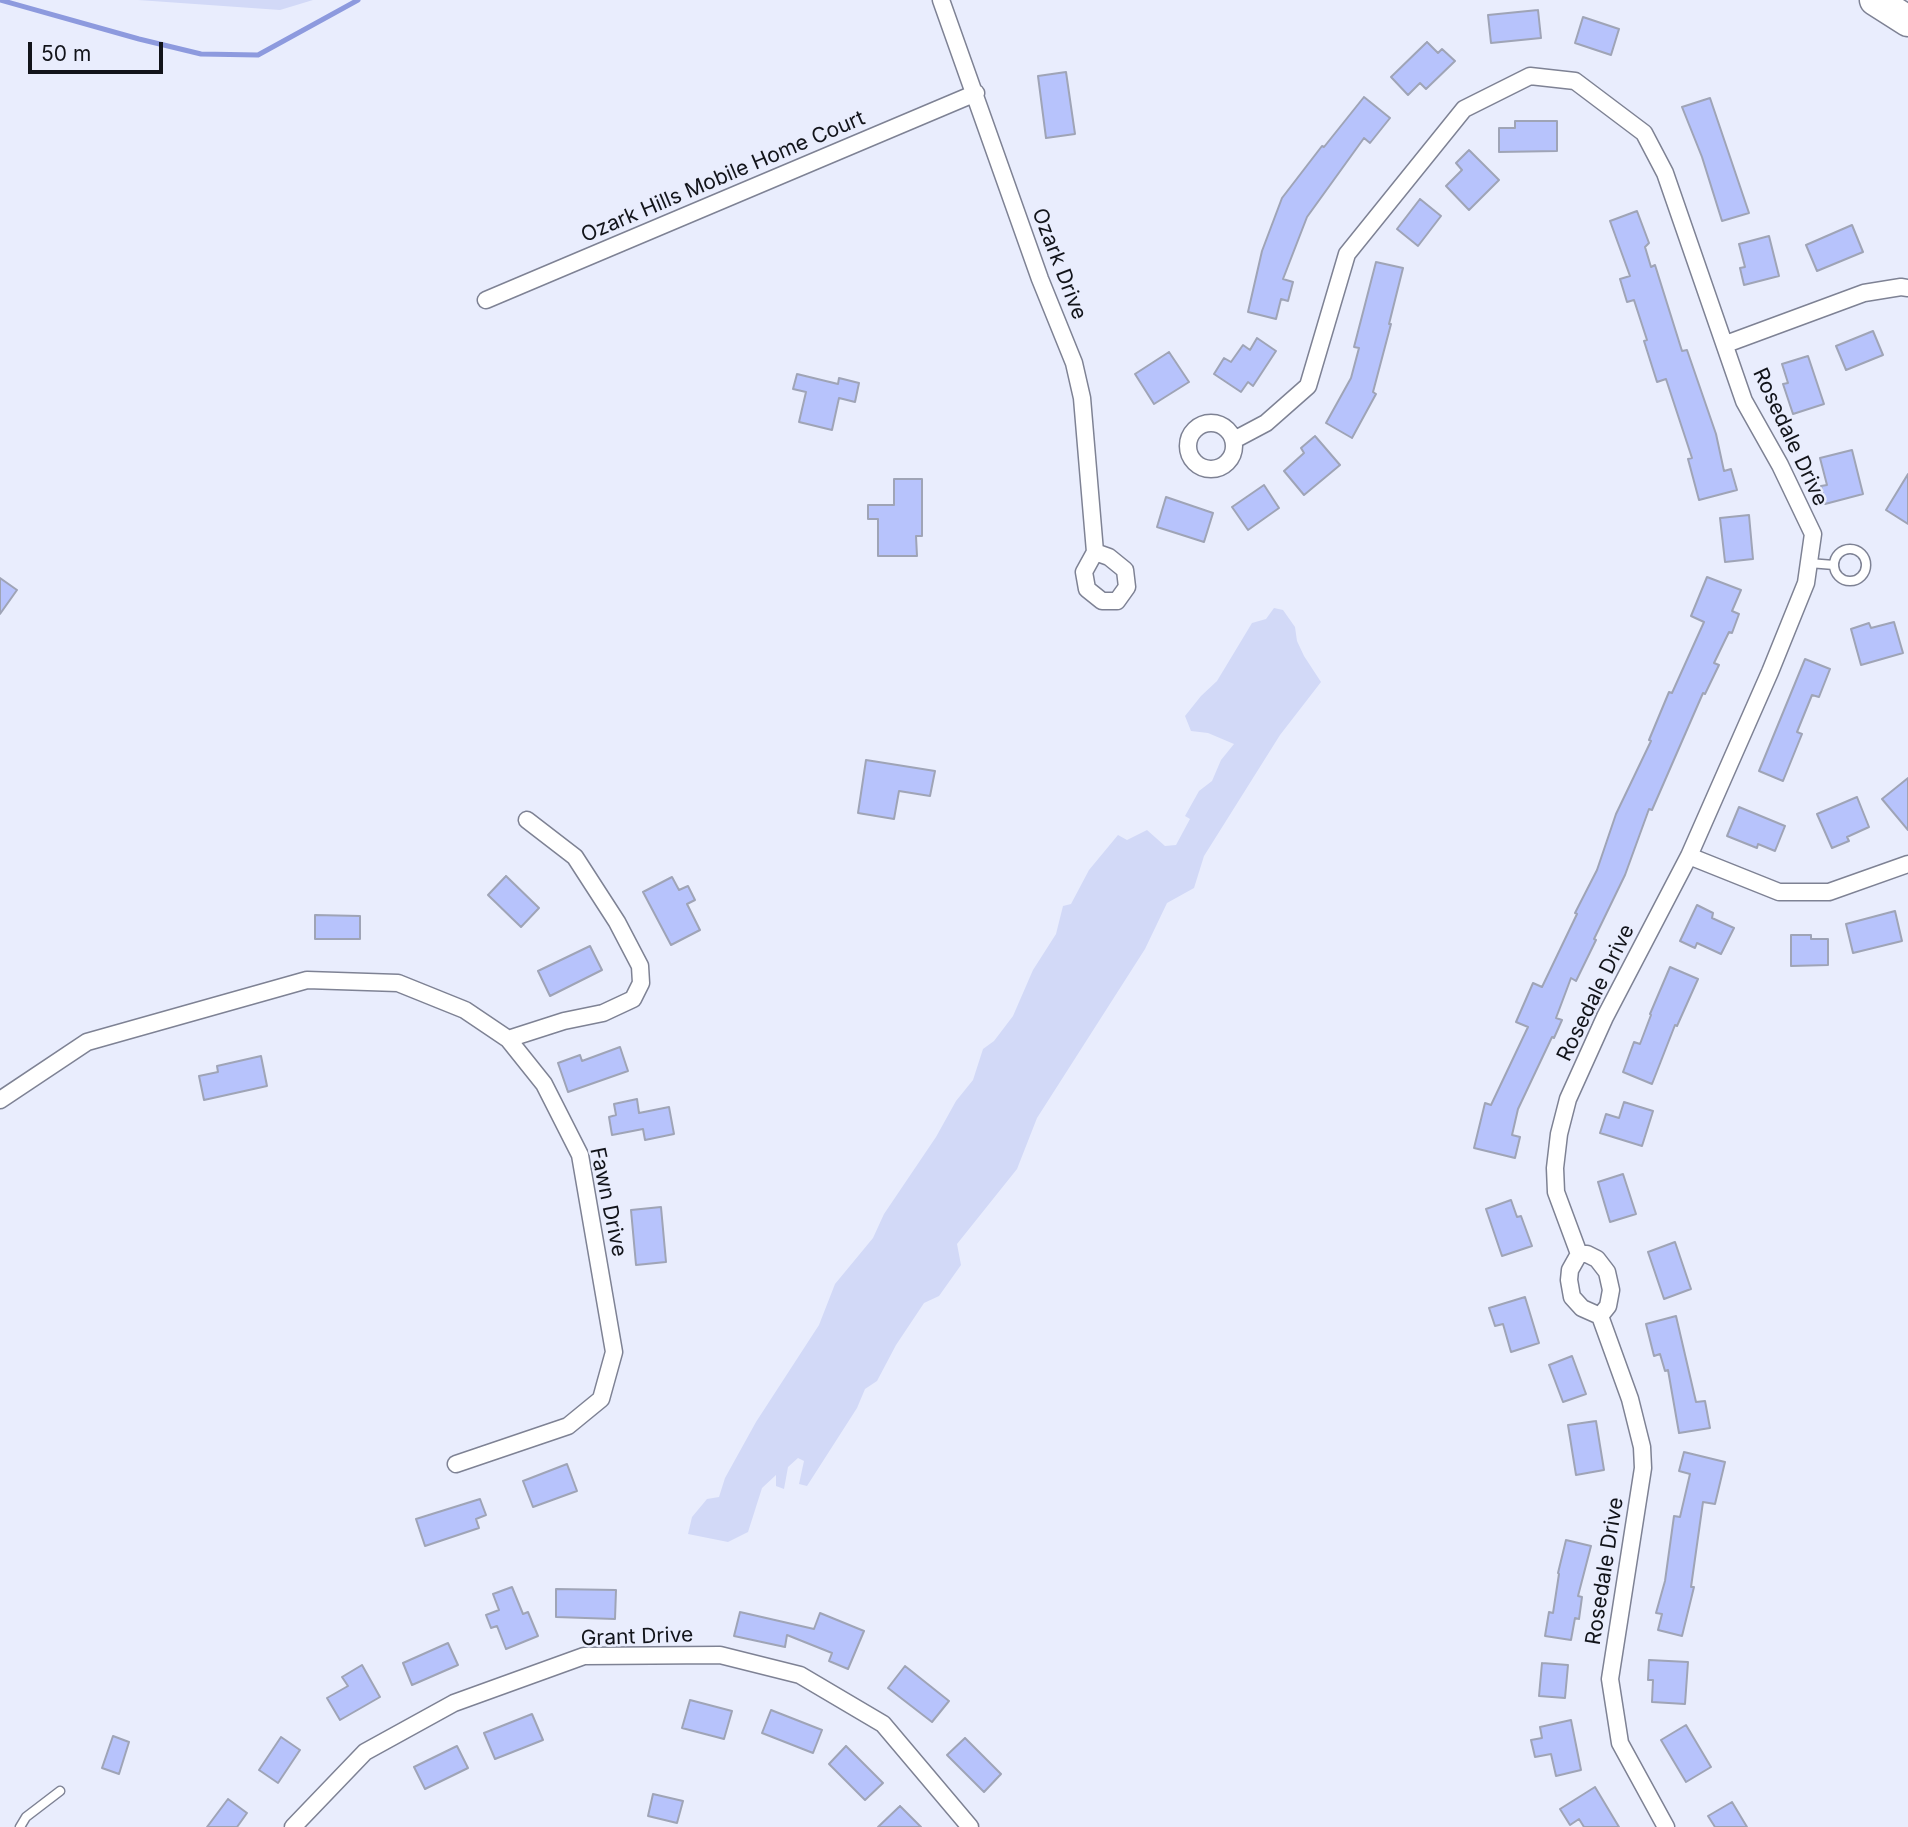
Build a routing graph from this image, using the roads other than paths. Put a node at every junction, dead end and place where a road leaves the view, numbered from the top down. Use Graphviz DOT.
graph roads {
  1 [pos="941,0"];
  2 [pos="1875,0"];
  3 [pos="1908,21"];
  4 [pos="976,93"];
  5 [pos="1908,288"];
  6 [pos="486,300"];
  7 [pos="1726,344"];
  8 [pos="1234,440"];
  9 [pos="1095,552"];
  10 [pos="1809,564"];
  11 [pos="1834,565"];
  12 [pos="527,821"];
  13 [pos="1689,856"];
  14 [pos="1908,864"];
  15 [pos="508,1039"];
  16 [pos="0,1100"];
  17 [pos="1579,1254"];
  18 [pos="1600,1316"];
  19 [pos="456,1464"];
  20 [pos="60,1791"];
  21 [pos="20,1827"];
  22 [pos="293,1827"];
  23 [pos="970,1827"];
  24 [pos="1666,1827"];
  1 -- 4 [label="street, Ozark Drive"];
  2 -- 3 [label="highway"];
  4 -- 6 [label="street, Ozark Hills Mobile Home Court"];
  4 -- 9 [label="street, Ozark Drive"];
  5 -- 7 [label="street"];
  7 -- 8 [label="street, Rosedale Drive"];
  7 -- 10 [label="street, Rosedale Drive"];
  10 -- 11 [label="lane"];
  10 -- 13 [label="street, Rosedale Drive"];
  11 -- 11 [label="lane"];
  12 -- 15 [label="street"];
  13 -- 14 [label="street"];
  13 -- 17 [label="street, Rosedale Drive"];
  15 -- 16 [label="street, Fawn Drive"];
  15 -- 19 [label="street, Fawn Drive"];
  17 -- 18 [label="street"];
  17 -- 18 [label="street"];
  18 -- 24 [label="street, Rosedale Drive"];
  20 -- 21 [label="lane"];
  22 -- 23 [label="street, Grant Drive"];
}
